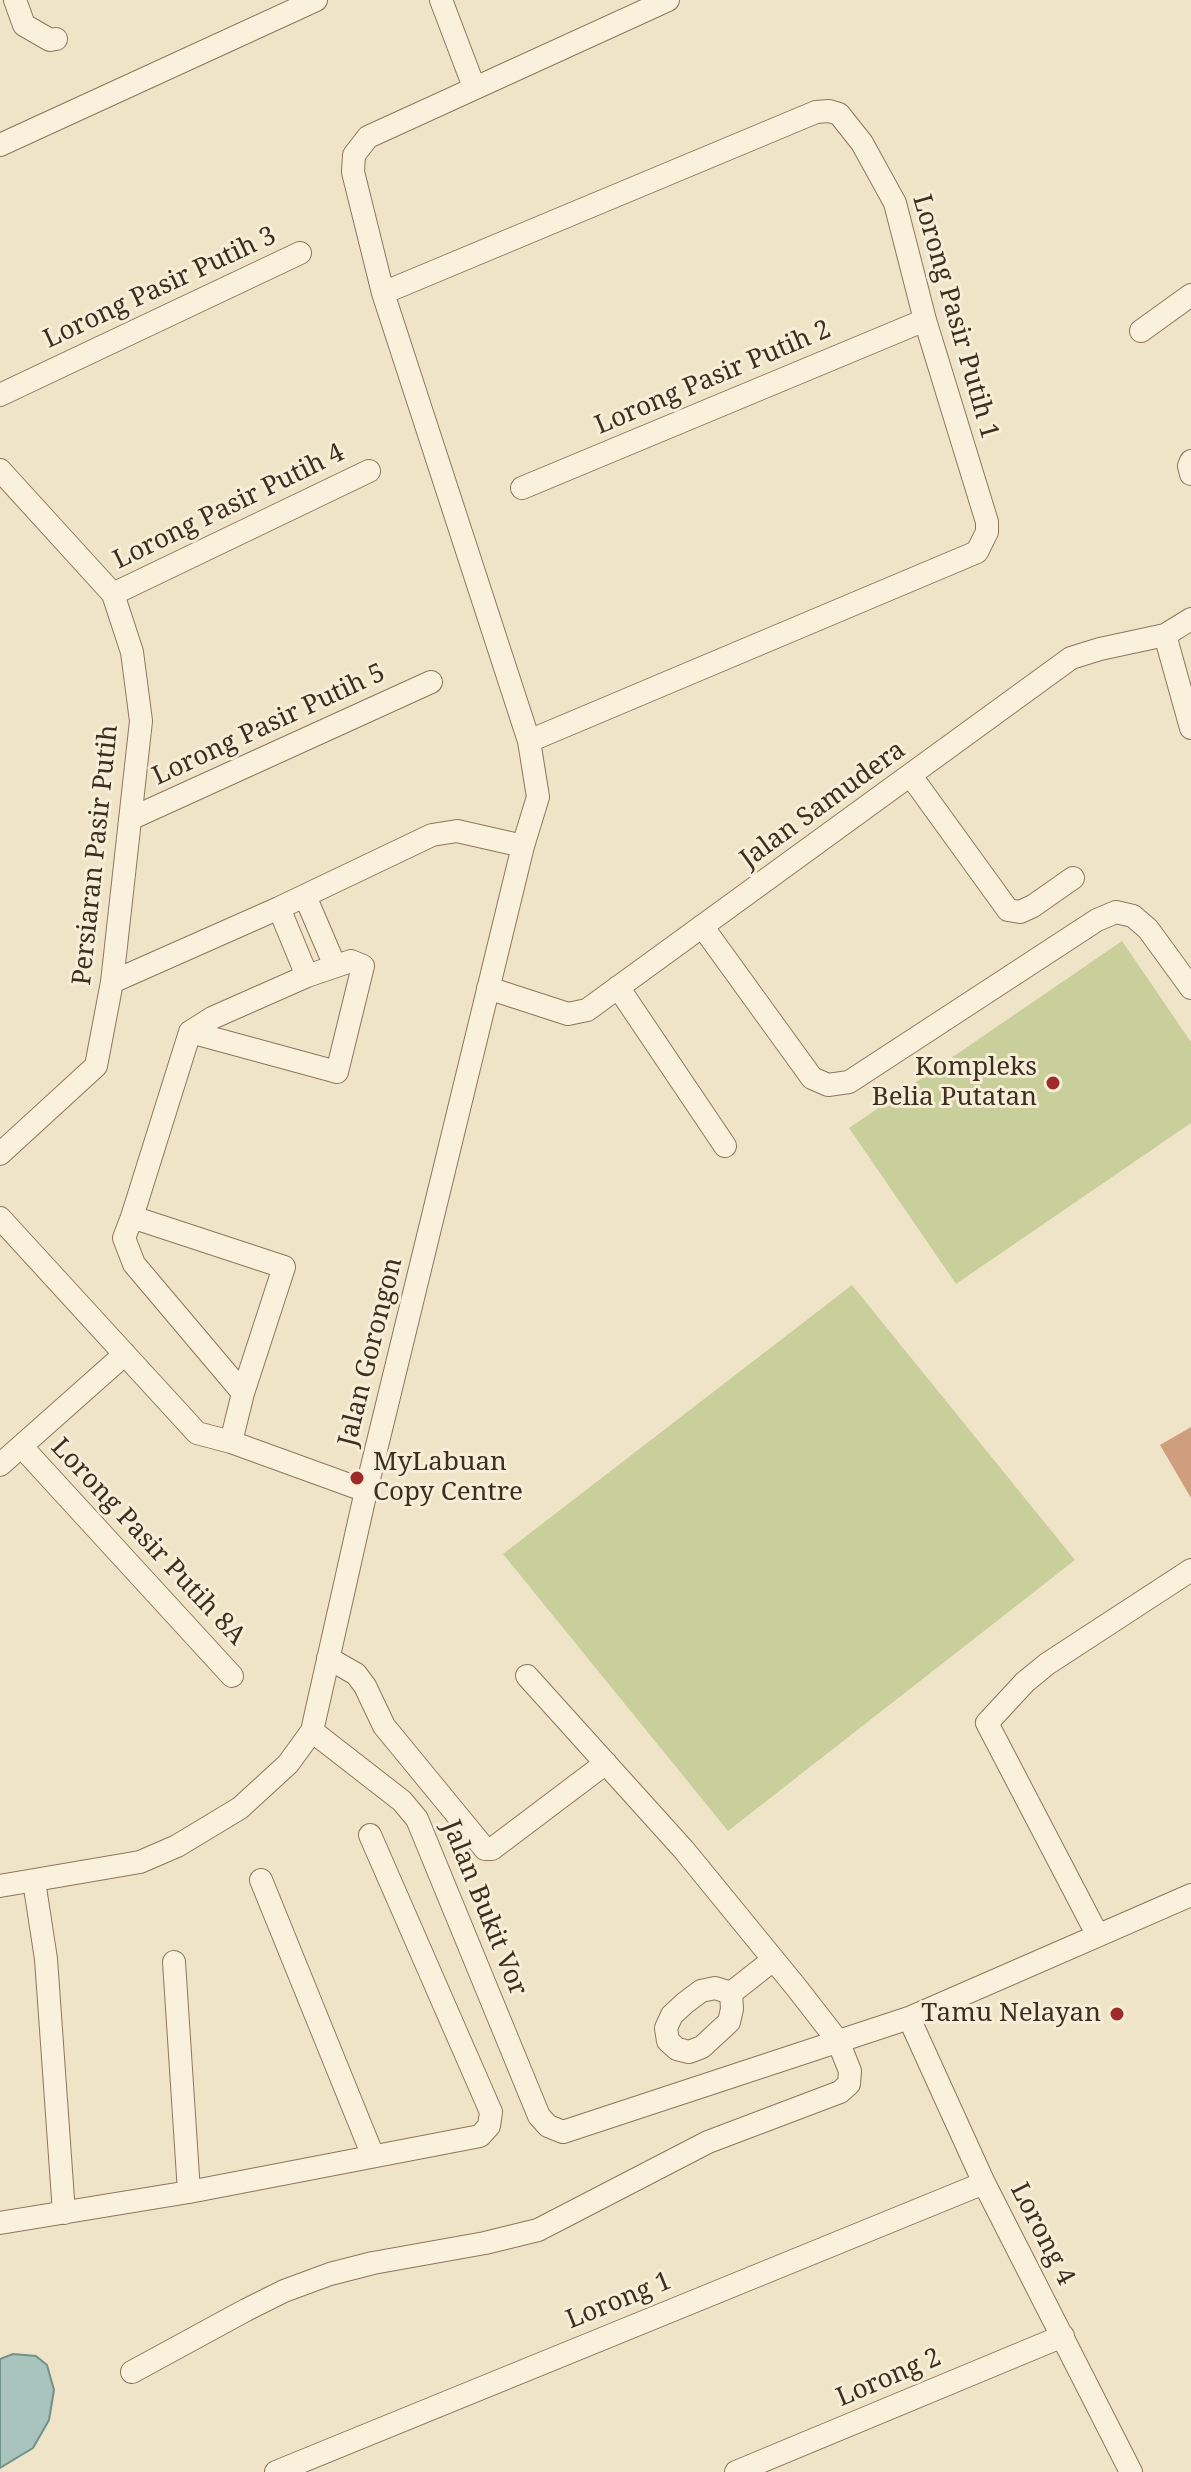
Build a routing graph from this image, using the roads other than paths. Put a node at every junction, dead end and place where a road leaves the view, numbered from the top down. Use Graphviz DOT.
graph roads {
  1 [pos="15,0"];
  2 [pos="316,0"];
  3 [pos="441,0"];
  4 [pos="668,0"];
  5 [pos="56,39"];
  6 [pos="474,87"];
  7 [pos="0,145"];
  8 [pos="300,253"];
  9 [pos="383,293"];
  10 [pos="1191,295"];
  11 [pos="925,320"];
  12 [pos="1141,331"];
  13 [pos="0,395"];
  14 [pos="1191,461"];
  15 [pos="0,470"];
  16 [pos="369,471"];
  17 [pos="1191,474"];
  18 [pos="522,488"];
  19 [pos="113,594"];
  20 [pos="1191,619"];
  21 [pos="1165,635"];
  22 [pos="431,682"];
  23 [pos="1191,728"];
  24 [pos="529,741"];
  25 [pos="911,776"];
  26 [pos="130,819"];
  27 [pos="523,846"];
  28 [pos="1073,878"];
  29 [pos="305,896"];
  30 [pos="279,908"];
  31 [pos="702,926"];
  32 [pos="335,966"];
  33 [pos="307,976"];
  34 [pos="112,982"];
  35 [pos="618,987"];
  36 [pos="488,988"];
  37 [pos="1191,988"];
  38 [pos="190,1032"];
  39 [pos="725,1146"];
  40 [pos="0,1154"];
  41 [pos="132,1217"];
  42 [pos="0,1218"];
  43 [pos="125,1354"];
  44 [pos="243,1393"];
  45 [pos="231,1442"];
  46 [pos="22,1447"];
  47 [pos="0,1465"];
  48 [pos="366,1491"];
  49 [pos="1191,1570"];
  50 [pos="328,1658"];
  51 [pos="232,1676"];
  52 [pos="527,1676"];
  53 [pos="312,1731"];
  54 [pos="606,1763"];
  55 [pos="370,1835"];
  56 [pos="261,1880"];
  57 [pos="34,1881"];
  58 [pos="0,1886"];
  59 [pos="1191,1895"];
  60 [pos="1097,1934"];
  61 [pos="773,1960"];
  62 [pos="174,1962"];
  63 [pos="731,1993"];
  64 [pos="909,2018"];
  65 [pos="838,2041"];
  66 [pos="373,2156"];
  67 [pos="984,2183"];
  68 [pos="189,2192"];
  69 [pos="64,2213"];
  70 [pos="0,2223"];
  71 [pos="1063,2336"];
  72 [pos="132,2372"];
  73 [pos="276,2472"];
  74 [pos="736,2472"];
  75 [pos="1131,2472"];
  1 -- 5 [label="street"];
  2 -- 7 [label="street"];
  3 -- 6 [label="street"];
  4 -- 6 [label="street, Jalan Gorongon"];
  6 -- 9 [label="street, Jalan Gorongon"];
  8 -- 13 [label="street, Lorong Pasir Putih 3"];
  9 -- 11 [label="street, Lorong Pasir Putih 1"];
  9 -- 24 [label="street, Jalan Gorongon"];
  10 -- 12 [label="street"];
  11 -- 18 [label="street, Lorong Pasir Putih 2"];
  11 -- 24 [label="street, Lorong Pasir Putih 1"];
  14 -- 17 [label="street"];
  15 -- 19 [label="street, Persiaran Pasir Putih"];
  16 -- 19 [label="street, Lorong Pasir Putih 4"];
  19 -- 26 [label="street, Persiaran Pasir Putih"];
  20 -- 21 [label="street, Jalan Samudera"];
  21 -- 23 [label="street"];
  21 -- 25 [label="street, Jalan Samudera"];
  22 -- 26 [label="street, Lorong Pasir Putih 5"];
  24 -- 27 [label="street, Jalan Gorongon"];
  25 -- 28 [label="street"];
  25 -- 31 [label="street, Jalan Samudera"];
  26 -- 34 [label="street, Persiaran Pasir Putih"];
  27 -- 29 [label="street"];
  27 -- 36 [label="street, Jalan Gorongon"];
  29 -- 30 [label="street"];
  29 -- 32 [label="street"];
  30 -- 33 [label="street"];
  30 -- 34 [label="street"];
  31 -- 35 [label="street, Jalan Samudera"];
  31 -- 37 [label="street"];
  32 -- 33 [label="street"];
  32 -- 38 [label="street"];
  33 -- 38 [label="street"];
  34 -- 40 [label="street, Persiaran Pasir Putih"];
  35 -- 36 [label="street, Jalan Samudera"];
  35 -- 39 [label="street"];
  36 -- 48 [label="street, Jalan Gorongon"];
  38 -- 41 [label="street"];
  41 -- 44 [label="street"];
  41 -- 44 [label="street"];
  42 -- 43 [label="street"];
  43 -- 45 [label="street"];
  43 -- 46 [label="street"];
  44 -- 45 [label="street"];
  45 -- 48 [label="street"];
  46 -- 47 [label="street"];
  46 -- 51 [label="street, Lorong Pasir Putih 8A"];
  48 -- 50 [label="street, Jalan Gorongon"];
  49 -- 60 [label="street"];
  50 -- 53 [label="street, Jalan Gorongon"];
  50 -- 54 [label="street"];
  52 -- 54 [label="street"];
  53 -- 57 [label="street"];
  53 -- 65 [label="street, Jalan Bukit Vor"];
  54 -- 61 [label="street"];
  55 -- 66 [label="street"];
  56 -- 66 [label="street"];
  57 -- 58 [label="street"];
  57 -- 69 [label="street"];
  59 -- 60 [label="street, Jalan Bukit Vor"];
  60 -- 64 [label="street, Jalan Bukit Vor"];
  61 -- 63 [label="street"];
  61 -- 65 [label="street"];
  62 -- 68 [label="street"];
  64 -- 65 [label="street, Jalan Bukit Vor"];
  64 -- 67 [label="street, Lorong 4"];
  65 -- 72 [label="street"];
  66 -- 68 [label="street"];
  67 -- 71 [label="street, Lorong 4"];
  67 -- 73 [label="street, Lorong 1"];
  68 -- 69 [label="street"];
  69 -- 70 [label="street"];
  71 -- 74 [label="street, Lorong 2"];
  71 -- 75 [label="street, Lorong 4"];
}
